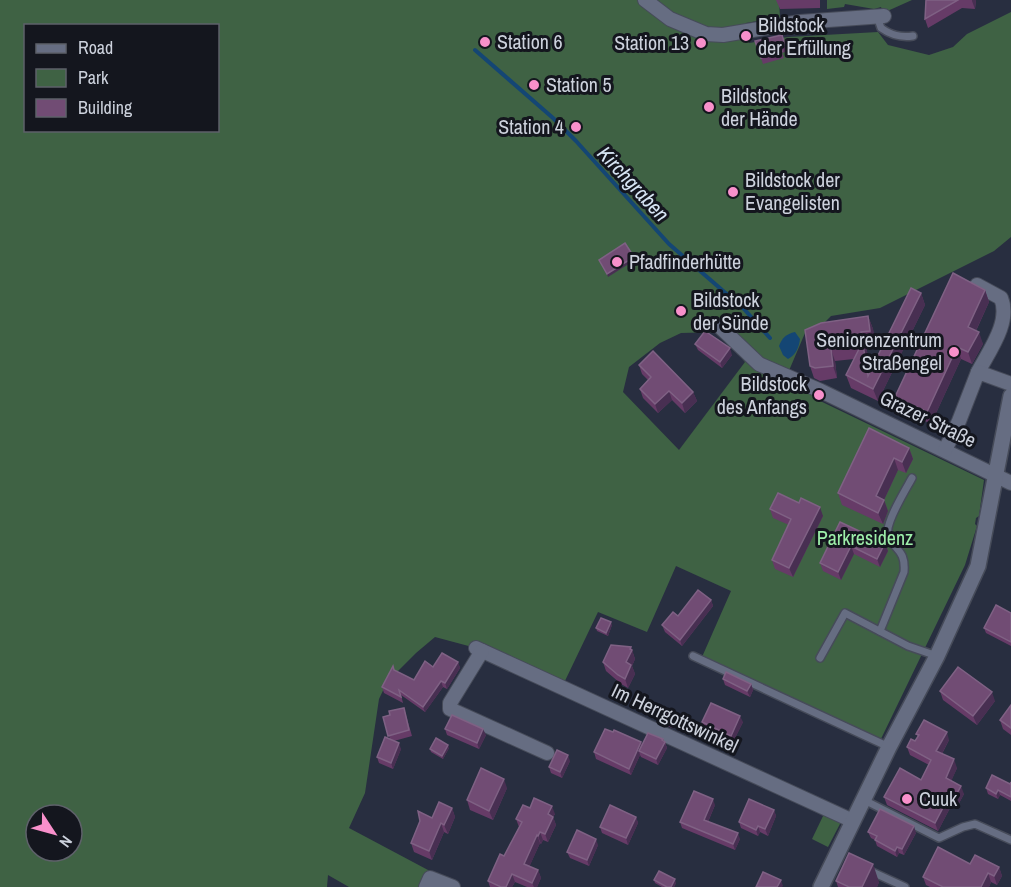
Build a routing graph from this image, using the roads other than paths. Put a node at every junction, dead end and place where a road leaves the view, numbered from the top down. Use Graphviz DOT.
graph roads {
  1 [pos="645,0"];
  2 [pos="880,16"];
  3 [pos="913,36"];
  4 [pos="977,285"];
  5 [pos="720,326"];
  6 [pos="978,372"];
  7 [pos="1011,384"];
  8 [pos="1011,396"];
  9 [pos="945,450"];
  10 [pos="996,476"];
  11 [pos="912,478"];
  12 [pos="1011,483"];
  13 [pos="880,631"];
  14 [pos="693,656"];
  15 [pos="937,656"];
  16 [pos="820,658"];
  17 [pos="889,747"];
  18 [pos="547,753"];
  19 [pos="864,800"];
  20 [pos="853,821"];
  21 [pos="1011,840"];
  22 [pos="864,867"];
  23 [pos="426,887"];
  24 [pos="453,887"];
  25 [pos="821,887"];
  26 [pos="905,887"];
  1 -- 2 [label="street"];
  2 -- 3 [label="lane"];
  4 -- 6 [label="street"];
  5 -- 9 [label="street, Grazer Straße"];
  6 -- 7 [label="street"];
  6 -- 9 [label="street"];
  8 -- 10 [label="main road, Grazer Straße"];
  9 -- 10 [label="street, Grazer Straße"];
  10 -- 12 [label="street"];
  10 -- 15 [label="main road, Grazer Straße"];
  11 -- 13 [label="lane"];
  13 -- 15 [label="lane"];
  13 -- 16 [label="lane"];
  14 -- 17 [label="lane"];
  15 -- 17 [label="main road, Grazer Straße"];
  17 -- 19 [label="main road, Grazer Straße"];
  18 -- 20 [label="street, Im Herrgottswinkel"];
  19 -- 20 [label="main road, Grazer Straße"];
  19 -- 21 [label="lane"];
  20 -- 25 [label="main road, Grazer Straße"];
  22 -- 26 [label="lane"];
  23 -- 24 [label="street"];
}
